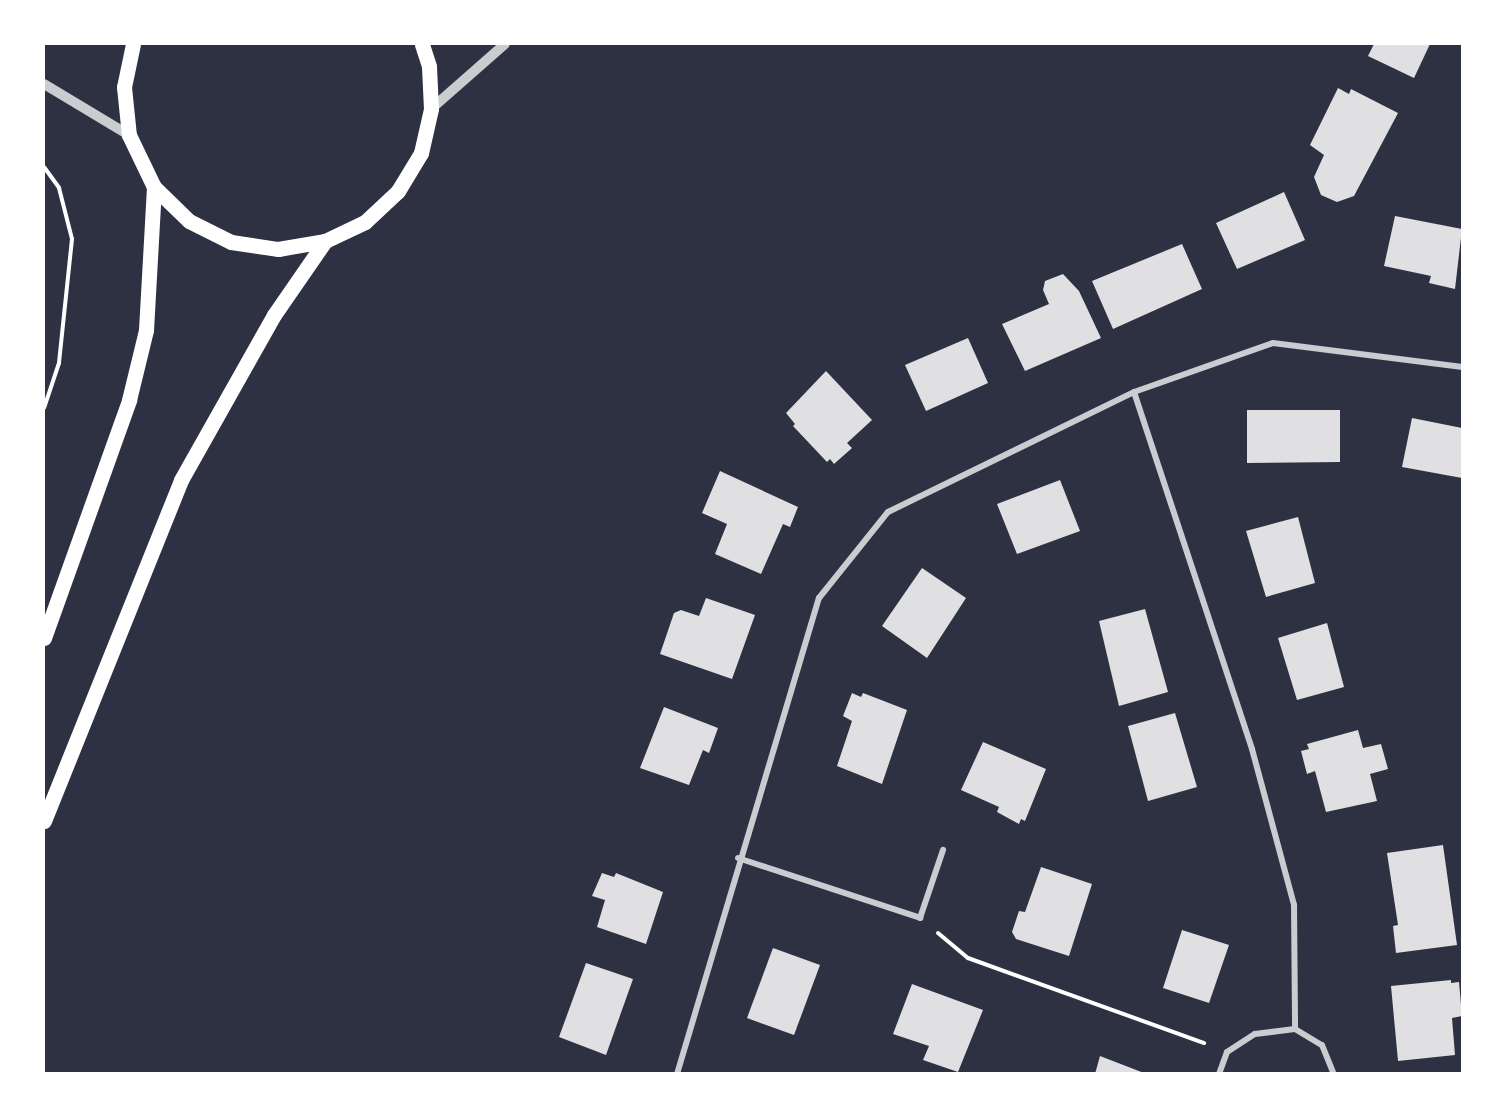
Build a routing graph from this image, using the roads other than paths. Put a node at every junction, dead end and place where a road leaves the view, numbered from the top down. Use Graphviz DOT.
graph roads {
  1 [pos="133,44"];
  2 [pos="422,44"];
  3 [pos="505,44"];
  4 [pos="44,84"];
  5 [pos="431,109"];
  6 [pos="129,135"];
  7 [pos="154,187"];
  8 [pos="325,241"];
  9 [pos="1462,367"];
  10 [pos="1134,392"];
  11 [pos="44,638"];
  12 [pos="44,821"];
  13 [pos="943,850"];
  14 [pos="738,858"];
  15 [pos="1295,1029"];
  16 [pos="677,1074"];
  17 [pos="1219,1074"];
  18 [pos="1334,1074"];
  1 -- 6 [label="main road"];
  2 -- 5 [label="main road"];
  3 -- 5 [label="street"];
  4 -- 6 [label="street"];
  5 -- 8 [label="main road"];
  6 -- 7 [label="main road"];
  7 -- 8 [label="main road"];
  7 -- 11 [label="main road"];
  8 -- 12 [label="main road"];
  9 -- 10 [label="street"];
  10 -- 14 [label="street"];
  10 -- 15 [label="street"];
  13 -- 14 [label="street"];
  14 -- 16 [label="street"];
  15 -- 17 [label="street"];
  15 -- 18 [label="street"];
}
